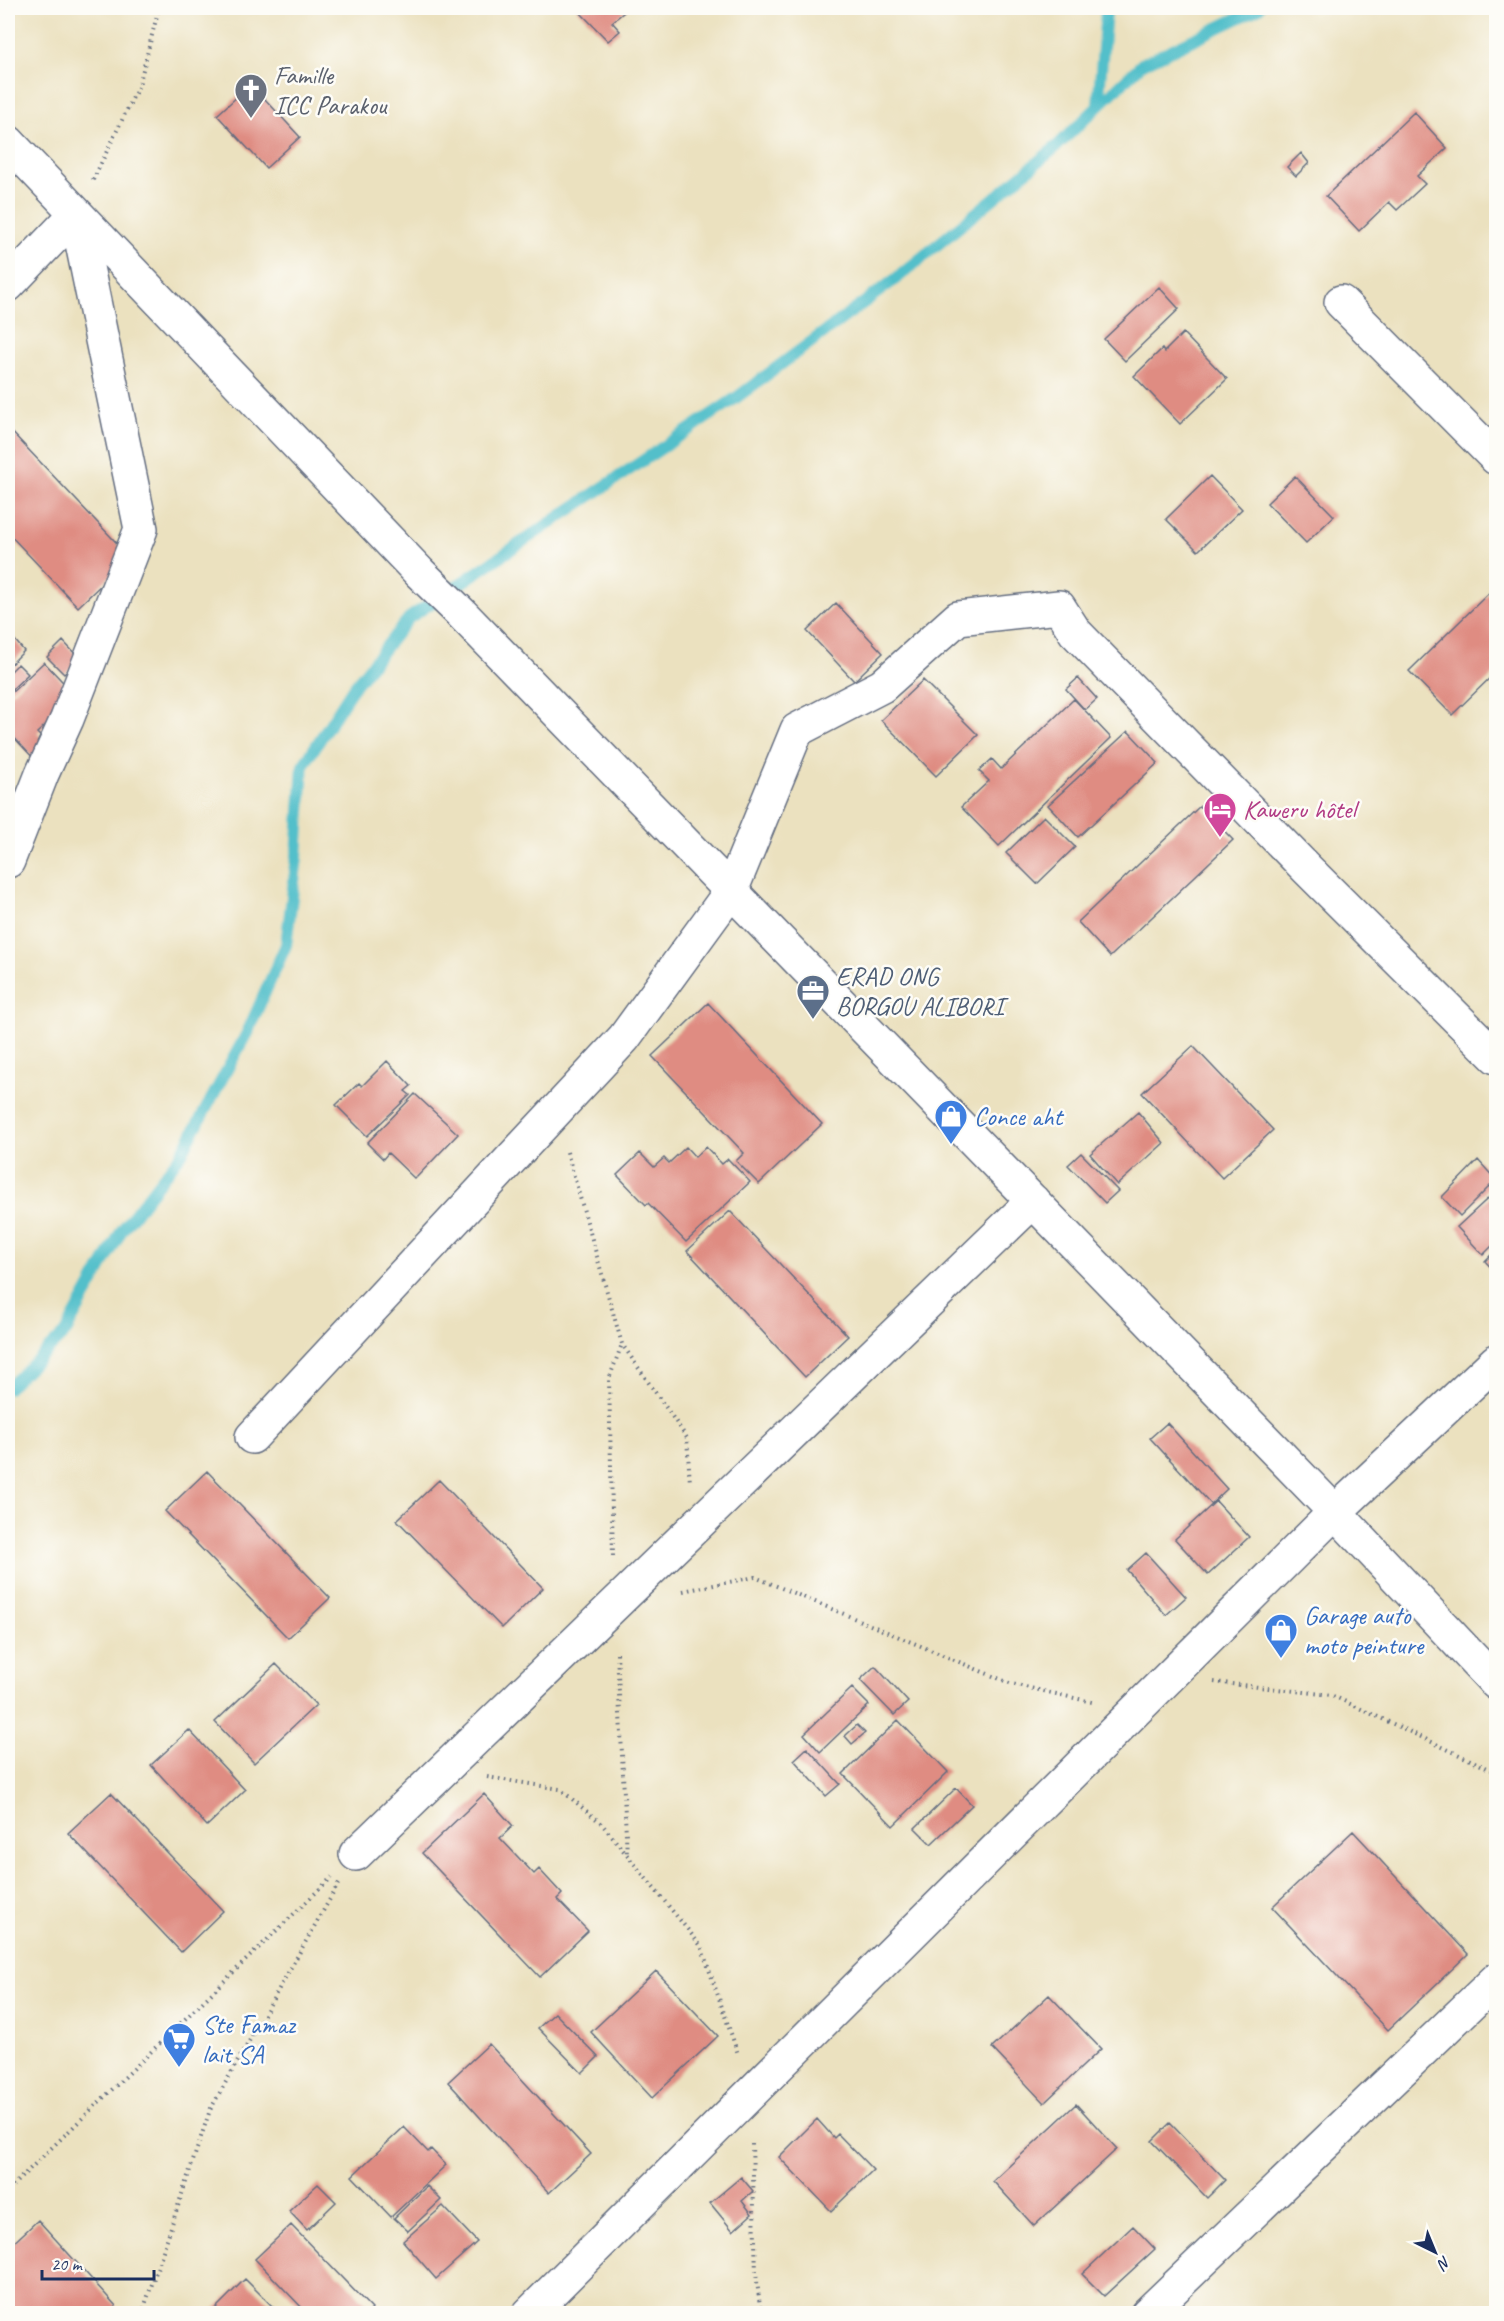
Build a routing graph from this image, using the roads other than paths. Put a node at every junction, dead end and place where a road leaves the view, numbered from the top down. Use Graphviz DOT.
graph roads {
  1 [pos="8,142"];
  2 [pos="76,214"];
  3 [pos="8,285"];
  4 [pos="1341,302"];
  5 [pos="1497,458"];
  6 [pos="8,861"];
  7 [pos="731,891"];
  8 [pos="1497,1057"];
  9 [pos="1033,1201"];
  10 [pos="1497,1361"];
  11 [pos="252,1437"];
  12 [pos="1335,1512"];
  13 [pos="1497,1683"];
  14 [pos="356,1854"];
  15 [pos="1497,1980"];
  16 [pos="529,2313"];
  17 [pos="1147,2313"];
  1 -- 2 [label="street"];
  2 -- 3 [label="street"];
  2 -- 6 [label="street"];
  2 -- 7 [label="street"];
  4 -- 5 [label="street"];
  7 -- 8 [label="street"];
  7 -- 9 [label="street"];
  7 -- 11 [label="street"];
  9 -- 12 [label="street"];
  9 -- 14 [label="street"];
  10 -- 12 [label="street"];
  12 -- 13 [label="street"];
  12 -- 16 [label="street"];
  15 -- 17 [label="street"];
}
